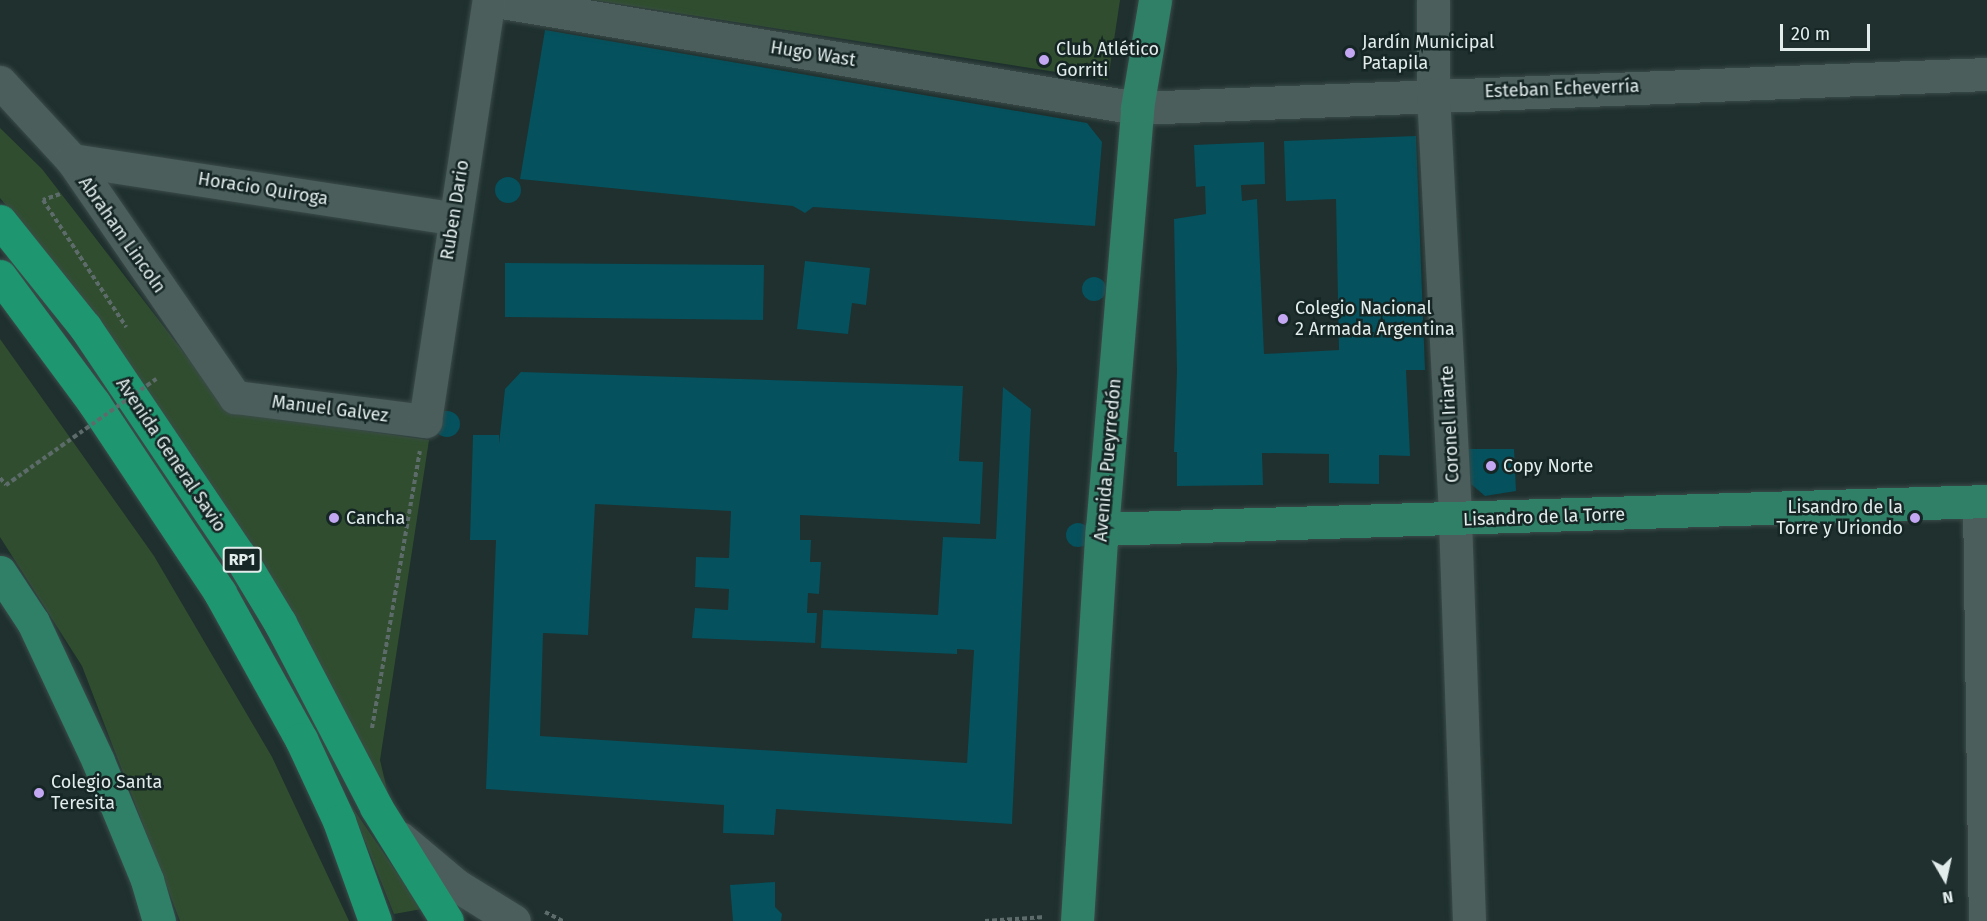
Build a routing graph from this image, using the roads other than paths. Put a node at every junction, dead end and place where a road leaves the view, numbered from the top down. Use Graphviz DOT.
graph roads {
  1 [pos="490,0"];
  2 [pos="1155,0"];
  3 [pos="1433,0"];
  4 [pos="1987,74"];
  5 [pos="0,82"];
  6 [pos="1433,94"];
  7 [pos="1137,108"];
  8 [pos="72,160"];
  9 [pos="453,218"];
  10 [pos="0,221"];
  11 [pos="0,276"];
  12 [pos="235,397"];
  13 [pos="425,421"];
  14 [pos="1983,501"];
  15 [pos="1455,520"];
  16 [pos="1102,529"];
  17 [pos="0,572"];
  18 [pos="394,833"];
  19 [pos="528,916"];
  20 [pos="159,921"];
  21 [pos="375,921"];
  22 [pos="447,921"];
  23 [pos="1077,921"];
  24 [pos="1469,921"];
  25 [pos="1985,921"];
  1 -- 7 [label="street, Hugo Wast"];
  1 -- 9 [label="street, Ruben Dario"];
  2 -- 7 [label="main road, Avenida Pueyrredón"];
  3 -- 6 [label="street, Coronel Iriarte"];
  4 -- 6 [label="street, Esteban Echeverría"];
  5 -- 8 [label="street, Abraham Lincoln"];
  6 -- 7 [label="street, Esteban Echeverría"];
  6 -- 15 [label="street, Coronel Iriarte"];
  7 -- 16 [label="main road, Avenida Pueyrredón"];
  8 -- 9 [label="street, Horacio Quiroga"];
  8 -- 12 [label="street, Abraham Lincoln"];
  9 -- 13 [label="street, Ruben Dario"];
  10 -- 18 [label="highway, Avenida General Savio / RP1"];
  11 -- 21 [label="highway, Avenida General Savio / RP1"];
  12 -- 13 [label="street, Manuel Galvez"];
  14 -- 15 [label="main road, Lisandro de la Torre"];
  14 -- 25 [label="street"];
  15 -- 16 [label="main road, Lisandro de la Torre"];
  15 -- 24 [label="street, Coronel Iriarte"];
  16 -- 23 [label="main road, Avenida Pueyrredón"];
  17 -- 20 [label="main road"];
  18 -- 19 [label="street, RP1"];
  18 -- 22 [label="highway, Avenida General Savio / RP1"];
}
